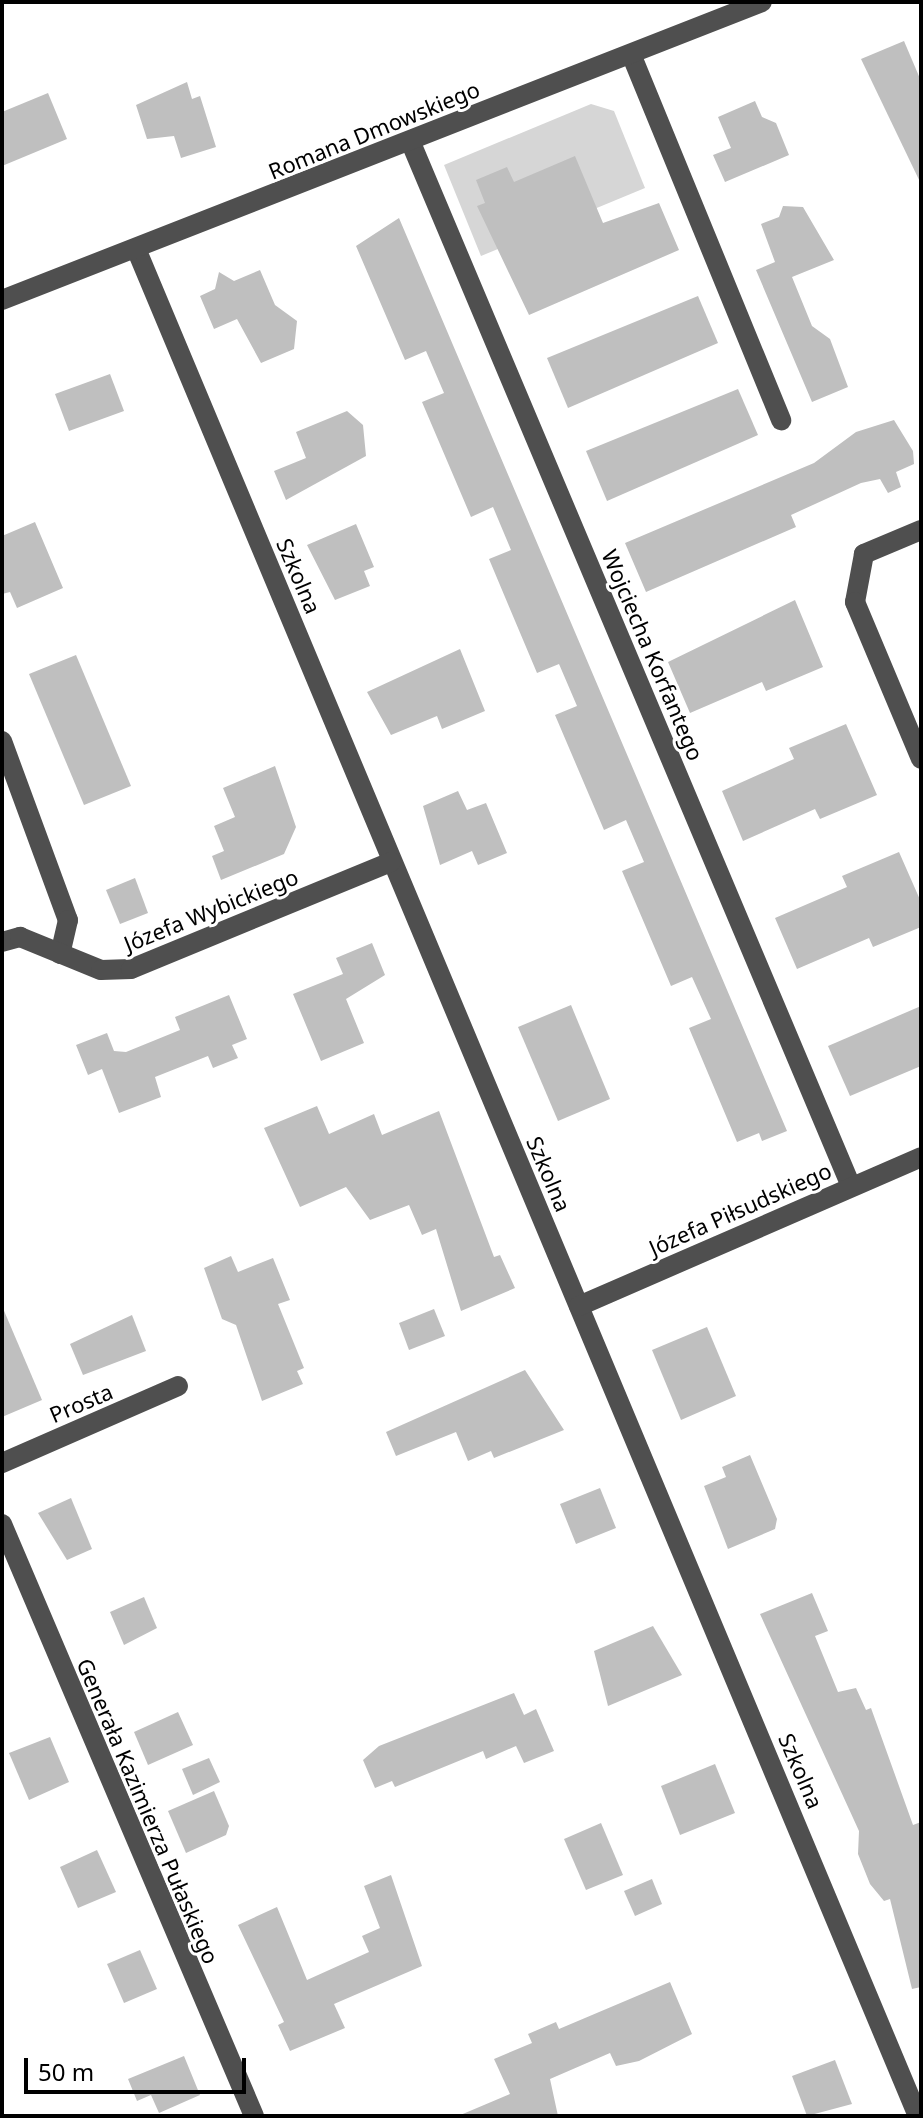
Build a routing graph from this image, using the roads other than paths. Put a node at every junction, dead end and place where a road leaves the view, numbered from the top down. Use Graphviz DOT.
graph roads {
  1 [pos="762,2"];
  2 [pos="631,54"];
  3 [pos="411,143"];
  4 [pos="137,251"];
  5 [pos="2,300"];
  6 [pos="781,420"];
  7 [pos="921,530"];
  8 [pos="2,741"];
  9 [pos="921,759"];
  10 [pos="391,862"];
  11 [pos="2,942"];
  12 [pos="60,954"];
  13 [pos="921,1157"];
  14 [pos="851,1186"];
  15 [pos="579,1306"];
  16 [pos="178,1386"];
  17 [pos="2,1463"];
  18 [pos="2,1524"];
  19 [pos="254,2116"];
  20 [pos="918,2116"];
  1 -- 2 [label="street, Romana Dmowskiego"];
  2 -- 3 [label="street, Romana Dmowskiego"];
  2 -- 6 [label="street"];
  3 -- 4 [label="street, Romana Dmowskiego"];
  3 -- 14 [label="street, Wojciecha Korfantego"];
  4 -- 5 [label="street, Romana Dmowskiego"];
  4 -- 10 [label="street, Szkolna"];
  7 -- 9 [label="street"];
  8 -- 12 [label="street"];
  10 -- 12 [label="street, Józefa Wybickiego"];
  10 -- 15 [label="street, Szkolna"];
  11 -- 12 [label="street, Józefa Wybickiego"];
  13 -- 14 [label="street, Józefa Piłsudskiego"];
  14 -- 15 [label="street, Józefa Piłsudskiego"];
  15 -- 20 [label="street, Szkolna"];
  16 -- 17 [label="street, Prosta"];
  18 -- 19 [label="street, Generała Kazimierza Pułaskiego"];
}
